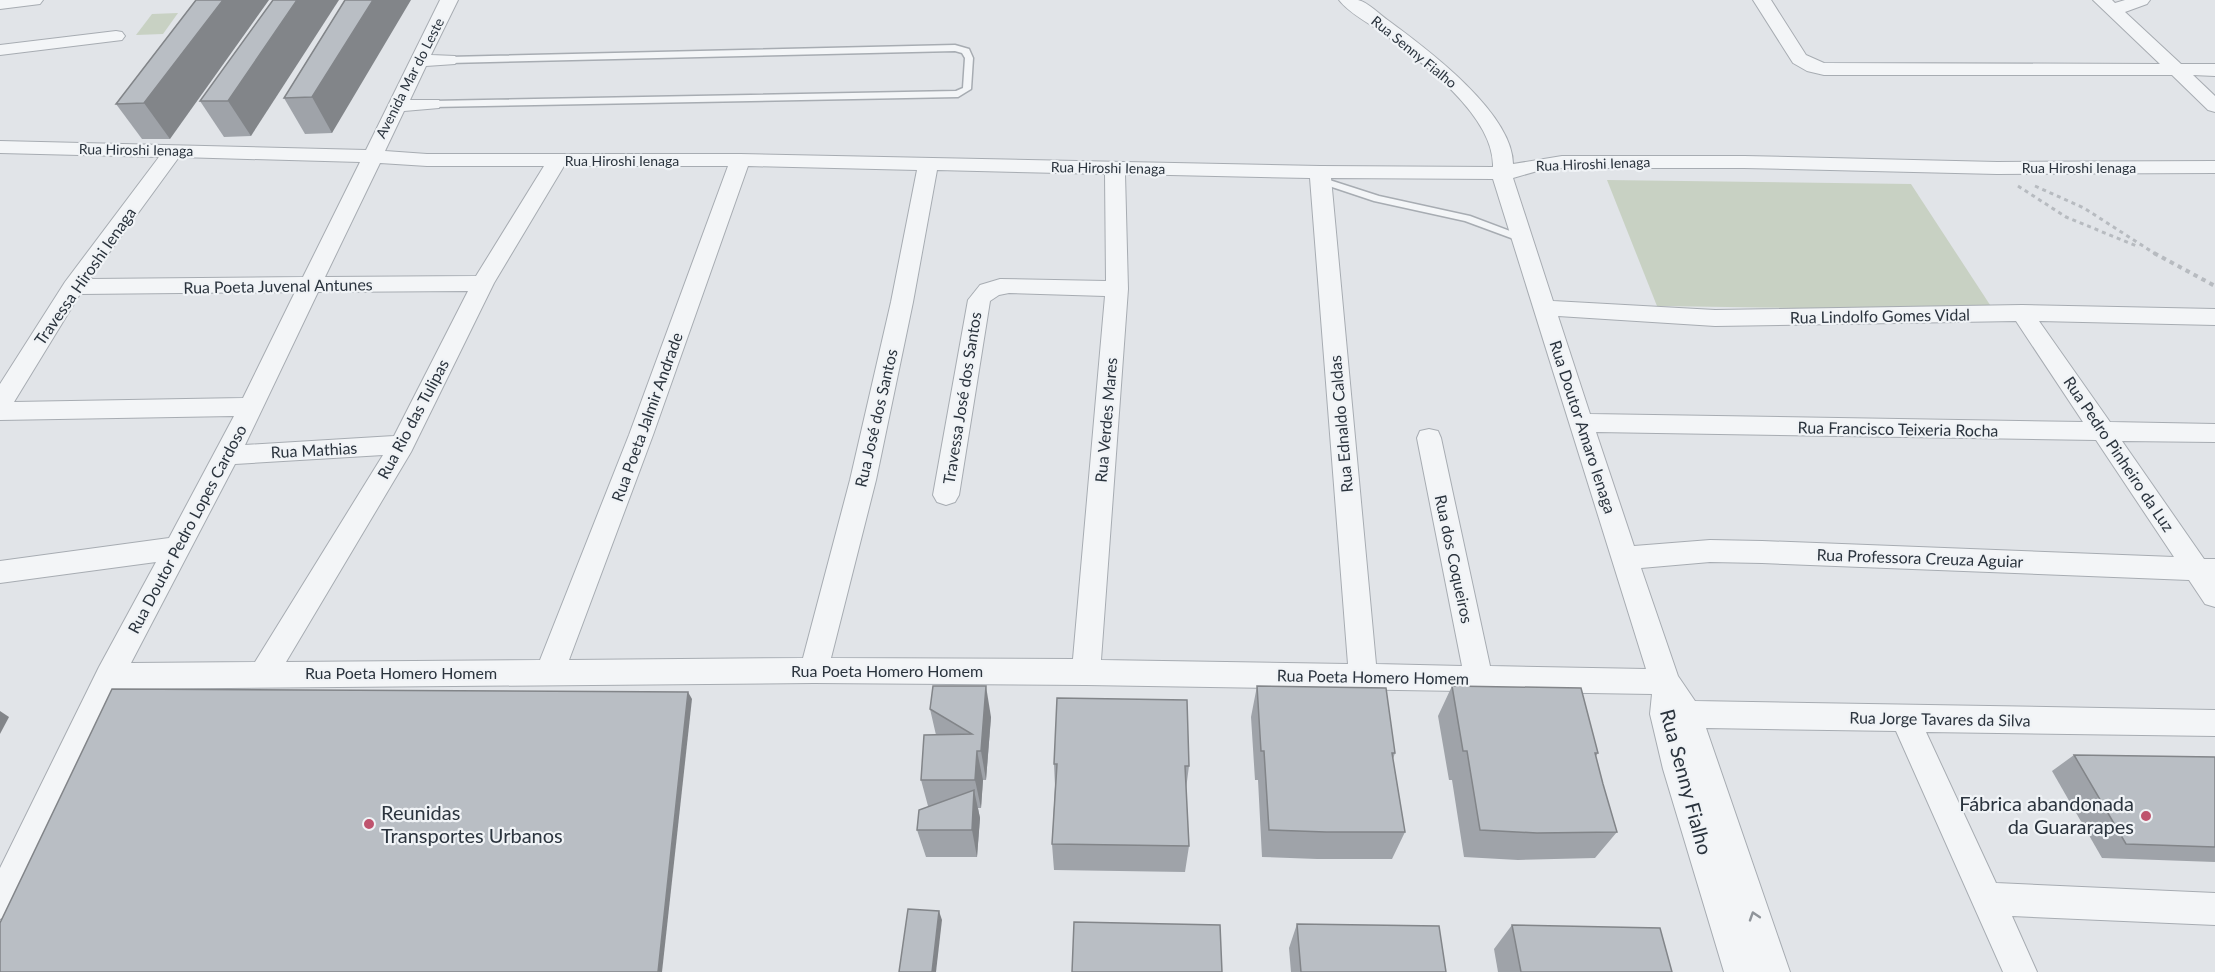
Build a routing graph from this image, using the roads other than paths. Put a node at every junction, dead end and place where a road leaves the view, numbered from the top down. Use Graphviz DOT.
graph roads {
  1 [pos="34,0"];
  2 [pos="449,0"];
  3 [pos="1348,0"];
  4 [pos="2141,0"];
  5 [pos="1763,1"];
  6 [pos="0,4"];
  7 [pos="2108,5"];
  8 [pos="116,36"];
  9 [pos="0,50"];
  10 [pos="448,60"];
  11 [pos="419,61"];
  12 [pos="2177,70"];
  13 [pos="2215,70"];
  14 [pos="432,104"];
  15 [pos="397,106"];
  16 [pos="2215,106"];
  17 [pos="0,147"];
  18 [pos="174,151"];
  19 [pos="371,156"];
  20 [pos="740,160"];
  21 [pos="557,161"];
  22 [pos="928,164"];
  23 [pos="1115,168"];
  24 [pos="2214,168"];
  25 [pos="1502,172"];
  26 [pos="1320,176"];
  27 [pos="1522,239"];
  28 [pos="483,283"];
  29 [pos="310,286"];
  30 [pos="73,287"];
  31 [pos="1117,289"];
  32 [pos="1545,308"];
  33 [pos="2022,313"];
  34 [pos="2215,317"];
  35 [pos="0,404"];
  36 [pos="250,407"];
  37 [pos="0,411"];
  38 [pos="1580,423"];
  39 [pos="2106,433"];
  40 [pos="2215,433"];
  41 [pos="1429,438"];
  42 [pos="402,445"];
  43 [pos="226,455"];
  44 [pos="946,495"];
  45 [pos="178,548"];
  46 [pos="1626,558"];
  47 [pos="2206,570"];
  48 [pos="0,572"];
  49 [pos="2215,596"];
  50 [pos="814,670"];
  51 [pos="550,672"];
  52 [pos="1086,672"];
  53 [pos="263,674"];
  54 [pos="109,676"];
  55 [pos="1363,676"];
  56 [pos="1479,680"];
  57 [pos="1665,682"];
  58 [pos="1676,714"];
  59 [pos="1905,719"];
  60 [pos="2215,723"];
  61 [pos="1986,899"];
  62 [pos="0,901"];
  63 [pos="2211,917"];
  64 [pos="1742,972"];
  65 [pos="1773,972"];
  66 [pos="2020,972"];
  1 -- 6 [label="street"];
  2 -- 11 [label="street, Avenida Mar do Leste"];
  3 -- 25 [label="street, Rua Senny Fialho"];
  4 -- 7 [label="street"];
  5 -- 12 [label="street"];
  7 -- 12 [label="street"];
  8 -- 9 [label="street"];
  10 -- 11 [label="street"];
  10 -- 14 [label="lane"];
  11 -- 15 [label="street, Avenida Mar do Leste"];
  12 -- 13 [label="street"];
  12 -- 16 [label="street"];
  14 -- 15 [label="street"];
  15 -- 19 [label="street, Avenida Mar do Leste"];
  17 -- 18 [label="street, Rua Hiroshi Ienaga"];
  18 -- 19 [label="street, Rua Hiroshi Ienaga"];
  18 -- 30 [label="street, Travessa Hiroshi Ienaga"];
  19 -- 21 [label="street, Rua Hiroshi Ienaga"];
  19 -- 29 [label="street, Rua Doutor Pedro Lopes Cardoso"];
  20 -- 21 [label="street, Rua Hiroshi Ienaga"];
  20 -- 22 [label="street, Rua Hiroshi Ienaga"];
  20 -- 51 [label="street, Rua Poeta Jalmir Andrade"];
  21 -- 28 [label="street, Rua Rio das Tulipas"];
  22 -- 23 [label="street, Rua Hiroshi Ienaga"];
  22 -- 50 [label="street, Rua José dos Santos"];
  23 -- 26 [label="street, Rua Hiroshi Ienaga"];
  23 -- 31 [label="street, Rua Verdes Mares"];
  24 -- 25 [label="street, Rua Hiroshi Ienaga"];
  25 -- 26 [label="street, Rua Hiroshi Ienaga"];
  25 -- 27 [label="street, Rua Doutor Amaro Ienaga"];
  26 -- 27 [label="lane"];
  26 -- 55 [label="street, Rua Ednaldo Caldas"];
  27 -- 32 [label="street, Rua Doutor Amaro Ienaga"];
  28 -- 29 [label="street, Rua Poeta Juvenal Antunes"];
  28 -- 42 [label="street, Rua Rio das Tulipas"];
  29 -- 30 [label="street, Rua Poeta Juvenal Antunes"];
  29 -- 36 [label="street, Rua Doutor Pedro Lopes Cardoso"];
  30 -- 35 [label="street, Travessa Hiroshi Ienaga"];
  31 -- 44 [label="street, Travessa José dos Santos"];
  31 -- 52 [label="street, Rua Verdes Mares"];
  32 -- 33 [label="street, Rua Lindolfo Gomes Vidal"];
  32 -- 38 [label="street, Rua Doutor Amaro Ienaga"];
  33 -- 34 [label="street, Rua Lindolfo Gomes Vidal"];
  33 -- 39 [label="street, Rua Pedro Pinheiro da Luz"];
  36 -- 37 [label="street"];
  36 -- 43 [label="street, Rua Doutor Pedro Lopes Cardoso"];
  38 -- 39 [label="street, Rua Francisco Teixeria Rocha"];
  38 -- 46 [label="street, Rua Doutor Amaro Ienaga"];
  39 -- 40 [label="street, Rua Francisco Teixeria Rocha"];
  39 -- 47 [label="street, Rua Pedro Pinheiro da Luz"];
  41 -- 56 [label="street, Rua dos Coqueiros"];
  42 -- 43 [label="street, Rua Mathias"];
  42 -- 53 [label="street, Rua Rio das Tulipas"];
  43 -- 45 [label="street, Rua Doutor Pedro Lopes Cardoso"];
  45 -- 48 [label="street"];
  45 -- 54 [label="street, Rua Doutor Pedro Lopes Cardoso"];
  46 -- 47 [label="street, Rua Professora Creuza Aguiar"];
  46 -- 57 [label="street, Rua Doutor Amaro Ienaga"];
  47 -- 49 [label="street, Rua Pedro Pinheiro da Luz"];
  50 -- 51 [label="street, Rua Poeta Homero Homem"];
  50 -- 52 [label="street, Rua Poeta Homero Homem"];
  51 -- 53 [label="street, Rua Poeta Homero Homem"];
  52 -- 55 [label="street, Rua Poeta Homero Homem"];
  53 -- 54 [label="street, Rua Poeta Homero Homem"];
  54 -- 62 [label="street, Rua Doutor Pedro Lopes Cardoso"];
  55 -- 56 [label="street, Rua Poeta Homero Homem"];
  56 -- 57 [label="street, Rua Poeta Homero Homem"];
  57 -- 58 [label="street, Rua Senny Fialho"];
  58 -- 59 [label="street, Rua Jorge Tavares da Silva"];
  58 -- 64 [label="street, Rua Senny Fialho"];
  65 -- 58 [label="street, Rua Senny Fialho, one-way"];
  59 -- 60 [label="street, Rua Jorge Tavares da Silva"];
  59 -- 61 [label="street"];
  61 -- 63 [label="street"];
  61 -- 66 [label="street"];
}
